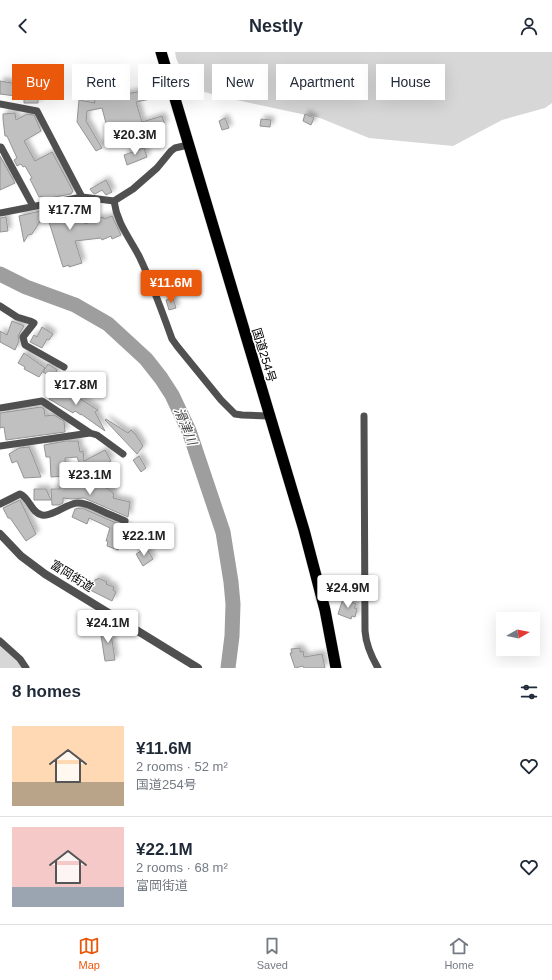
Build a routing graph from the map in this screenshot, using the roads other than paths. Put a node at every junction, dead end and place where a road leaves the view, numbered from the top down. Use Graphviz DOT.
graph roads {
  1 [pos="160,52"];
  2 [pos="0,104"];
  3 [pos="188,145"];
  4 [pos="0,147"];
  5 [pos="82,197"];
  6 [pos="114,201"];
  7 [pos="34,206"];
  8 [pos="0,214"];
  9 [pos="0,306"];
  10 [pos="64,367"];
  11 [pos="0,408"];
  12 [pos="269,416"];
  13 [pos="364,416"];
  14 [pos="90,433"];
  15 [pos="0,446"];
  16 [pos="123,454"];
  17 [pos="0,504"];
  18 [pos="125,521"];
  19 [pos="0,534"];
  20 [pos="0,641"];
  21 [pos="26,668"];
  22 [pos="198,668"];
  23 [pos="336,668"];
  24 [pos="378,668"];
  1 -- 3 [label="highway, 国道254号"];
  2 -- 5 [label="street"];
  3 -- 6 [label="street"];
  3 -- 12 [label="highway, 国道254号"];
  4 -- 7 [label="street"];
  5 -- 6 [label="street"];
  5 -- 7 [label="street"];
  6 -- 12 [label="street"];
  7 -- 8 [label="street"];
  9 -- 10 [label="street"];
  11 -- 14 [label="street"];
  12 -- 23 [label="highway, 国道254号"];
  13 -- 24 [label="street"];
  14 -- 15 [label="street"];
  14 -- 16 [label="street"];
  17 -- 18 [label="street"];
  19 -- 22 [label="street, 富岡街道"];
  20 -- 21 [label="street"];
}
